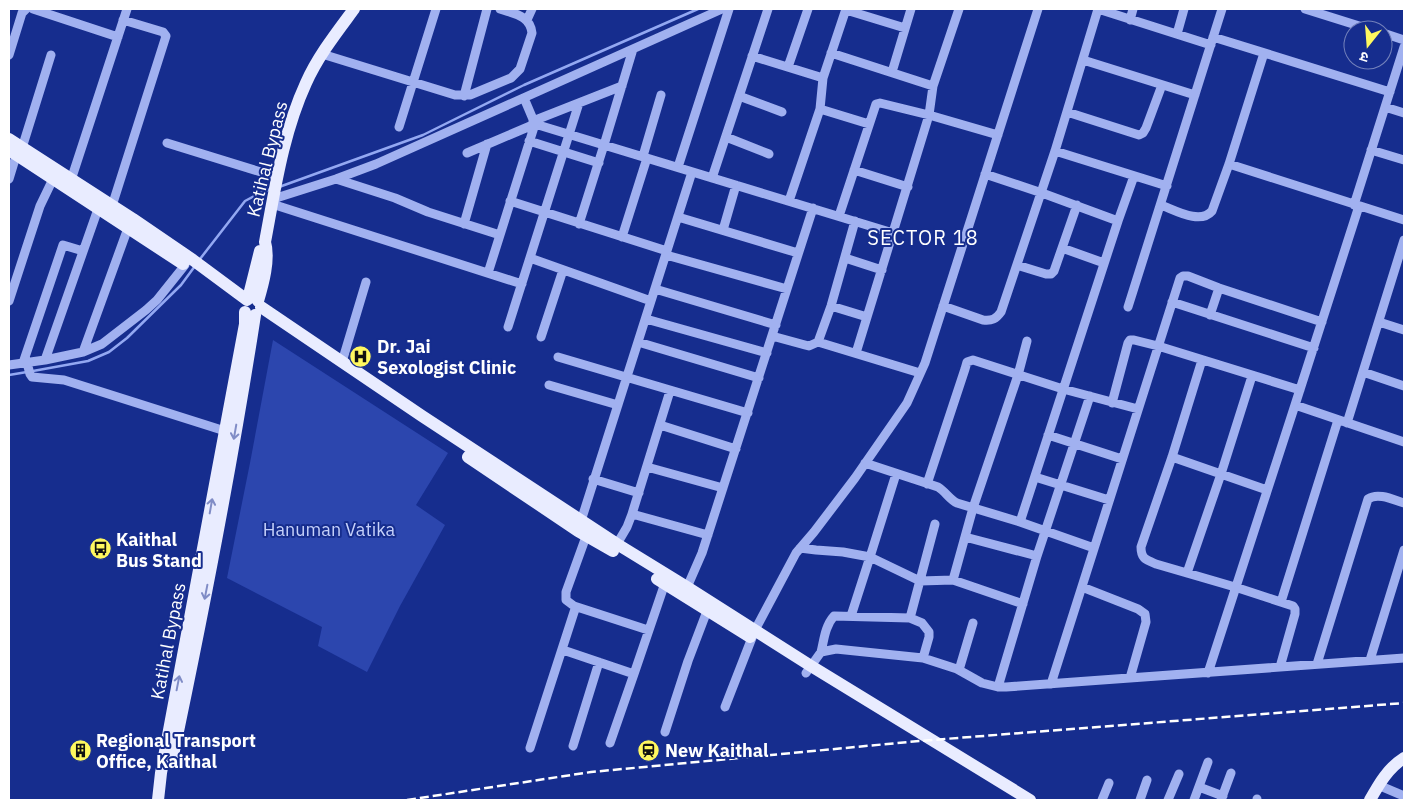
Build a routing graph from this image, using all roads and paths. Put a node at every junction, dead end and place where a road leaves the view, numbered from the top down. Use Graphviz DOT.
graph roads {
  1 [pos="26,9"];
  2 [pos="33,9"];
  3 [pos="127,9"];
  4 [pos="354,9"];
  5 [pos="436,9"];
  6 [pos="487,9"];
  7 [pos="500,9"];
  8 [pos="532,9"];
  9 [pos="722,9"];
  10 [pos="729,9"];
  11 [pos="768,9"];
  12 [pos="808,9"];
  13 [pos="846,9"];
  14 [pos="912,9"];
  15 [pos="959,9"];
  16 [pos="1038,9"];
  17 [pos="1098,9"];
  18 [pos="1133,9"];
  19 [pos="1184,9"];
  20 [pos="1222,9"];
  21 [pos="1305,9"];
  22 [pos="123,20"];
  23 [pos="527,20"];
  24 [pos="1130,20"];
  25 [pos="1343,21"];
  26 [pos="905,28"];
  27 [pos="1176,34"];
  28 [pos="118,37"];
  29 [pos="1212,41"];
  30 [pos="1404,47"];
  31 [pos="633,49"];
  32 [pos="831,53"];
  33 [pos="1264,53"];
  34 [pos="322,54"];
  35 [pos="9,55"];
  36 [pos="51,55"];
  37 [pos="752,56"];
  38 [pos="1083,60"];
  39 [pos="788,67"];
  40 [pos="892,72"];
  41 [pos="823,78"];
  42 [pos="412,82"];
  43 [pos="1162,85"];
  44 [pos="622,86"];
  45 [pos="933,86"];
  46 [pos="1390,92"];
  47 [pos="661,95"];
  48 [pos="1195,95"];
  49 [pos="464,96"];
  50 [pos="739,96"];
  51 [pos="524,98"];
  52 [pos="579,103"];
  53 [pos="1385,107"];
  54 [pos="820,109"];
  55 [pos="782,112"];
  56 [pos="1067,112"];
  57 [pos="1404,113"];
  58 [pos="929,115"];
  59 [pos="534,122"];
  60 [pos="869,124"];
  61 [pos="399,127"];
  62 [pos="569,134"];
  63 [pos="998,135"];
  64 [pos="726,137"];
  65 [pos="9,139"];
  66 [pos="529,141"];
  67 [pos="167,143"];
  68 [pos="487,144"];
  69 [pos="604,145"];
  70 [pos="1372,150"];
  71 [pos="16,151"];
  72 [pos="1055,151"];
  73 [pos="564,152"];
  74 [pos="467,153"];
  75 [pos="769,154"];
  76 [pos="645,157"];
  77 [pos="1404,160"];
  78 [pos="598,163"];
  79 [pos="1229,164"];
  80 [pos="678,167"];
  81 [pos="854,170"];
  82 [pos="692,172"];
  83 [pos="985,174"];
  84 [pos="1134,176"];
  85 [pos="712,178"];
  86 [pos="9,179"];
  87 [pos="53,179"];
  88 [pos="336,179"];
  89 [pos="71,180"];
  90 [pos="276,180"];
  91 [pos="736,185"];
  92 [pos="1167,186"];
  93 [pos="908,187"];
  94 [pos="1042,193"];
  95 [pos="273,200"];
  96 [pos="510,201"];
  97 [pos="789,201"];
  98 [pos="1077,205"];
  99 [pos="1161,205"];
  100 [pos="1357,205"];
  101 [pos="112,206"];
  102 [pos="812,208"];
  103 [pos="98,209"];
  104 [pos="544,212"];
  105 [pos="839,216"];
  106 [pos="678,217"];
  107 [pos="1404,220"];
  108 [pos="855,221"];
  109 [pos="1118,221"];
  110 [pos="464,224"];
  111 [pos="579,224"];
  112 [pos="128,228"];
  113 [pos="723,230"];
  114 [pos="893,233"];
  115 [pos="500,235"];
  116 [pos="622,237"];
  117 [pos="1404,240"];
  118 [pos="1062,248"];
  119 [pos="83,251"];
  120 [pos="666,253"];
  121 [pos="798,253"];
  122 [pos="530,258"];
  123 [pos="845,258"];
  124 [pos="1104,263"];
  125 [pos="1017,265"];
  126 [pos="193,267"];
  127 [pos="563,270"];
  128 [pos="882,270"];
  129 [pos="488,273"];
  130 [pos="366,282"];
  131 [pos="522,284"];
  132 [pos="1219,288"];
  133 [pos="655,289"];
  134 [pos="787,289"];
  135 [pos="9,301"];
  136 [pos="651,301"];
  137 [pos="1172,302"];
  138 [pos="831,306"];
  139 [pos="943,306"];
  140 [pos="252,307"];
  141 [pos="1128,307"];
  142 [pos="1210,315"];
  143 [pos="867,317"];
  144 [pos="646,319"];
  145 [pos="1322,322"];
  146 [pos="1378,322"];
  147 [pos="776,325"];
  148 [pos="508,327"];
  149 [pos="1404,330"];
  150 [pos="772,336"];
  151 [pos="541,337"];
  152 [pos="1027,341"];
  153 [pos="638,342"];
  154 [pos="818,342"];
  155 [pos="1158,346"];
  156 [pos="1314,348"];
  157 [pos="83,352"];
  158 [pos="767,353"];
  159 [pos="856,353"];
  160 [pos="558,357"];
  161 [pos="45,360"];
  162 [pos="1202,360"];
  163 [pos="342,362"];
  164 [pos="9,365"];
  165 [pos="27,367"];
  166 [pos="1363,372"];
  167 [pos="920,373"];
  168 [pos="1018,375"];
  169 [pos="1252,376"];
  170 [pos="627,378"];
  171 [pos="759,378"];
  172 [pos="549,385"];
  173 [pos="1404,386"];
  174 [pos="1064,389"];
  175 [pos="670,390"];
  176 [pos="1300,390"];
  177 [pos="1090,396"];
  178 [pos="1112,402"];
  179 [pos="618,405"];
  180 [pos="1295,405"];
  181 [pos="1138,410"];
  182 [pos="748,413"];
  183 [pos="1342,421"];
  184 [pos="660,425"];
  185 [pos="225,431"];
  186 [pos="1048,436"];
  187 [pos="1404,442"];
  188 [pos="1075,444"];
  189 [pos="736,449"];
  190 [pos="1172,457"];
  191 [pos="1122,459"];
  192 [pos="865,463"];
  193 [pos="647,467"];
  194 [pos="896,474"];
  195 [pos="1222,474"];
  196 [pos="1035,477"];
  197 [pos="593,479"];
  198 [pos="927,484"];
  199 [pos="1061,484"];
  200 [pos="723,488"];
  201 [pos="1267,490"];
  202 [pos="639,493"];
  203 [pos="1109,500"];
  204 [pos="1404,503"];
  205 [pos="973,508"];
  206 [pos="632,514"];
  207 [pos="1020,522"];
  208 [pos="935,524"];
  209 [pos="585,527"];
  210 [pos="1046,531"];
  211 [pos="708,535"];
  212 [pos="965,537"];
  213 [pos="617,544"];
  214 [pos="800,548"];
  215 [pos="1094,548"];
  216 [pos="1404,550"];
  217 [pos="1037,556"];
  218 [pos="870,558"];
  219 [pos="1187,573"];
  220 [pos="920,580"];
  221 [pos="954,580"];
  222 [pos="665,583"];
  223 [pos="1082,586"];
  224 [pos="1236,587"];
  225 [pos="686,591"];
  226 [pos="1281,602"];
  227 [pos="1023,604"];
  228 [pos="574,606"];
  229 [pos="708,611"];
  230 [pos="851,616"];
  231 [pos="910,618"];
  232 [pos="973,623"];
  233 [pos="648,630"];
  234 [pos="754,634"];
  235 [pos="563,650"];
  236 [pos="821,652"];
  237 [pos="923,658"];
  238 [pos="1404,658"];
  239 [pos="1370,660"];
  240 [pos="598,662"];
  241 [pos="1317,664"];
  242 [pos="1280,667"];
  243 [pos="808,669"];
  244 [pos="959,670"];
  245 [pos="1208,673"];
  246 [pos="634,674"];
  247 [pos="1130,678"];
  248 [pos="1051,684"];
  249 [pos="998,687"];
  250 [pos="725,707"];
  251 [pos="665,732"];
  252 [pos="610,743"];
  253 [pos="573,746"];
  254 [pos="530,748"];
  255 [pos="1404,758"];
  256 [pos="1208,762"];
  257 [pos="1231,773"];
  258 [pos="1178,774"];
  259 [pos="1147,780"];
  260 [pos="1109,783"];
  261 [pos="1378,785"];
  262 [pos="1199,787"];
  263 [pos="1404,796"];
  264 [pos="1222,798"];
  265 [pos="159,800"];
  266 [pos="1014,800"];
  267 [pos="1030,800"];
  268 [pos="1102,800"];
  269 [pos="1140,800"];
  270 [pos="1168,800"];
  271 [pos="1194,800"];
  272 [pos="1370,800"];
  1 -- 35 [label="street"];
  2 -- 28 [label="street"];
  3 -- 22 [label="street"];
  4 -- 34 [label="main road, Katihal Bypass"];
  5 -- 42 [label="street"];
  6 -- 49 [label="street"];
  7 -- 23 [label="street"];
  8 -- 23 [label="street"];
  9 -- 31 [label="street"];
  10 -- 80 [label="street"];
  11 -- 37 [label="street"];
  12 -- 39 [label="street"];
  13 -- 26 [label="street"];
  13 -- 32 [label="street"];
  14 -- 26 [label="street"];
  15 -- 45 [label="street"];
  16 -- 63 [label="street"];
  17 -- 24 [label="street"];
  17 -- 38 [label="street"];
  18 -- 24 [label="street"];
  19 -- 27 [label="street"];
  20 -- 29 [label="street"];
  21 -- 25 [label="street"];
  22 -- 28 [label="street"];
  22 -- 101 [label="street"];
  23 -- 49 [label="street"];
  24 -- 27 [label="street"];
  26 -- 40 [label="street"];
  27 -- 29 [label="street"];
  28 -- 89 [label="street"];
  29 -- 33 [label="street"];
  29 -- 48 [label="street"];
  30 -- 46 [label="street"];
  31 -- 44 [label="street"];
  31 -- 51 [label="street"];
  32 -- 40 [label="street"];
  32 -- 41 [label="street"];
  33 -- 46 [label="street"];
  33 -- 79 [label="street"];
  34 -- 42 [label="street"];
  34 -- 90 [label="main road, Katihal Bypass"];
  36 -- 71 [label="street"];
  37 -- 39 [label="street"];
  37 -- 50 [label="street"];
  38 -- 43 [label="street"];
  38 -- 56 [label="street"];
  39 -- 41 [label="street"];
  40 -- 45 [label="street"];
  41 -- 54 [label="street"];
  42 -- 49 [label="street"];
  42 -- 61 [label="street"];
  43 -- 48 [label="street"];
  43 -- 56 [label="street"];
  44 -- 52 [label="street"];
  44 -- 69 [label="street"];
  45 -- 58 [label="street"];
  46 -- 53 [label="street"];
  47 -- 76 [label="street"];
  48 -- 92 [label="street"];
  50 -- 55 [label="street"];
  50 -- 64 [label="street"];
  51 -- 59 [label="street"];
  51 -- 88 [label="street"];
  52 -- 59 [label="street"];
  52 -- 62 [label="street"];
  53 -- 57 [label="street"];
  53 -- 70 [label="street"];
  54 -- 60 [label="street"];
  54 -- 97 [label="street"];
  56 -- 72 [label="street"];
  58 -- 60 [label="street"];
  58 -- 63 [label="street"];
  58 -- 93 [label="street"];
  59 -- 62 [label="street"];
  59 -- 66 [label="street"];
  59 -- 68 [label="street"];
  60 -- 81 [label="street"];
  62 -- 69 [label="street"];
  62 -- 73 [label="street"];
  63 -- 83 [label="street"];
  64 -- 75 [label="street"];
  64 -- 85 [label="street"];
  65 -- 71 [label="main road"];
  66 -- 73 [label="street"];
  66 -- 96 [label="street"];
  67 -- 90 [label="street"];
  68 -- 74 [label="street"];
  68 -- 110 [label="street"];
  69 -- 76 [label="street"];
  69 -- 78 [label="street"];
  70 -- 77 [label="street"];
  70 -- 100 [label="street"];
  71 -- 86 [label="street"];
  71 -- 87 [label="main road"];
  71 -- 89 [label="main road"];
  72 -- 84 [label="street"];
  72 -- 94 [label="street"];
  73 -- 78 [label="street"];
  73 -- 104 [label="street"];
  76 -- 80 [label="street"];
  76 -- 116 [label="street"];
  78 -- 111 [label="street"];
  79 -- 99 [label="street"];
  79 -- 100 [label="street"];
  80 -- 82 [label="street"];
  81 -- 93 [label="street"];
  81 -- 105 [label="street"];
  82 -- 85 [label="street"];
  82 -- 106 [label="street"];
  83 -- 94 [label="street"];
  83 -- 139 [label="street"];
  84 -- 92 [label="street"];
  84 -- 109 [label="street"];
  85 -- 91 [label="street"];
  87 -- 103 [label="main road"];
  87 -- 135 [label="street"];
  88 -- 95 [label="street"];
  88 -- 110 [label="street"];
  89 -- 101 [label="main road"];
  90 -- 95 [label="main road, Katihal Bypass"];
  91 -- 97 [label="street"];
  91 -- 113 [label="street"];
  92 -- 99 [label="street"];
  93 -- 114 [label="street"];
  94 -- 98 [label="street"];
  94 -- 125 [label="street"];
  95 -- 129 [label="street"];
  95 -- 140 [label="main road, Katihal Bypass"];
  96 -- 104 [label="street"];
  96 -- 115 [label="street"];
  97 -- 102 [label="street"];
  98 -- 109 [label="street"];
  98 -- 118 [label="street"];
  99 -- 141 [label="street"];
  100 -- 107 [label="street"];
  100 -- 145 [label="street"];
  101 -- 126 [label="main road"];
  102 -- 105 [label="street"];
  102 -- 121 [label="street"];
  103 -- 112 [label="main road"];
  103 -- 119 [label="street"];
  104 -- 111 [label="street"];
  104 -- 122 [label="street"];
  105 -- 108 [label="street"];
  106 -- 113 [label="street"];
  106 -- 120 [label="street"];
  108 -- 114 [label="street"];
  108 -- 123 [label="street"];
  109 -- 124 [label="street"];
  110 -- 115 [label="street"];
  111 -- 116 [label="street"];
  112 -- 126 [label="main road"];
  112 -- 157 [label="street"];
  113 -- 121 [label="street"];
  114 -- 128 [label="street"];
  115 -- 129 [label="street"];
  116 -- 120 [label="street"];
  117 -- 146 [label="street"];
  118 -- 124 [label="street"];
  118 -- 125 [label="street"];
  119 -- 161 [label="street"];
  119 -- 165 [label="street"];
  120 -- 133 [label="street"];
  120 -- 134 [label="street"];
  121 -- 134 [label="street"];
  122 -- 127 [label="street"];
  122 -- 131 [label="street"];
  123 -- 128 [label="street"];
  123 -- 138 [label="street"];
  124 -- 174 [label="street"];
  125 -- 139 [label="street"];
  126 -- 140 [label="main road"];
  126 -- 157 [label="street"];
  127 -- 136 [label="street"];
  127 -- 151 [label="street"];
  128 -- 143 [label="street"];
  129 -- 131 [label="street"];
  130 -- 163 [label="street"];
  131 -- 148 [label="street"];
  132 -- 137 [label="street"];
  132 -- 142 [label="street"];
  132 -- 145 [label="street"];
  133 -- 136 [label="street"];
  133 -- 147 [label="street"];
  134 -- 147 [label="street"];
  136 -- 144 [label="street"];
  137 -- 142 [label="street"];
  137 -- 155 [label="street"];
  138 -- 143 [label="street"];
  138 -- 154 [label="street"];
  139 -- 167 [label="street"];
  140 -- 163 [label="main road"];
  140 -- 185 [label="main road, Katihal Bypass"];
  140 -- 209 [label="main road"];
  140 -- 265 [label="main road, Katihal Bypass, one-way"];
  142 -- 156 [label="street"];
  143 -- 159 [label="street"];
  144 -- 153 [label="street"];
  144 -- 158 [label="street"];
  145 -- 156 [label="street"];
  146 -- 149 [label="street"];
  146 -- 166 [label="street"];
  147 -- 150 [label="street"];
  150 -- 154 [label="street"];
  150 -- 158 [label="street"];
  152 -- 168 [label="street"];
  153 -- 170 [label="street"];
  153 -- 171 [label="street"];
  154 -- 159 [label="street"];
  155 -- 162 [label="street"];
  155 -- 178 [label="street"];
  155 -- 181 [label="street"];
  156 -- 176 [label="street"];
  157 -- 161 [label="street"];
  158 -- 171 [label="street"];
  159 -- 167 [label="street"];
  160 -- 170 [label="street"];
  161 -- 165 [label="street"];
  162 -- 169 [label="street"];
  162 -- 190 [label="street"];
  163 -- 209 [label="main road"];
  164 -- 165 [label="street"];
  165 -- 185 [label="street"];
  166 -- 173 [label="street"];
  166 -- 183 [label="street"];
  167 -- 192 [label="street"];
  168 -- 174 [label="street"];
  168 -- 198 [label="street"];
  168 -- 205 [label="street"];
  169 -- 176 [label="street"];
  169 -- 195 [label="street"];
  170 -- 175 [label="street"];
  170 -- 179 [label="street"];
  171 -- 182 [label="street"];
  172 -- 179 [label="street"];
  174 -- 177 [label="street"];
  174 -- 186 [label="street"];
  175 -- 182 [label="street"];
  175 -- 184 [label="street"];
  176 -- 180 [label="street"];
  177 -- 178 [label="street"];
  177 -- 188 [label="street"];
  178 -- 181 [label="street"];
  179 -- 197 [label="street"];
  180 -- 183 [label="street"];
  180 -- 201 [label="street"];
  181 -- 191 [label="street"];
  182 -- 189 [label="street"];
  183 -- 187 [label="street"];
  183 -- 226 [label="street"];
  184 -- 189 [label="street"];
  184 -- 193 [label="street"];
  265 -- 185 [label="main road, Katihal Bypass, one-way"];
  186 -- 188 [label="street"];
  186 -- 196 [label="street"];
  188 -- 191 [label="street"];
  188 -- 199 [label="street"];
  189 -- 200 [label="street"];
  190 -- 195 [label="street"];
  190 -- 219 [label="street"];
  191 -- 203 [label="street"];
  192 -- 194 [label="street"];
  192 -- 214 [label="street"];
  193 -- 200 [label="street"];
  193 -- 202 [label="street"];
  194 -- 198 [label="street"];
  194 -- 218 [label="street"];
  195 -- 201 [label="street"];
  195 -- 219 [label="street"];
  196 -- 199 [label="street"];
  196 -- 207 [label="street"];
  197 -- 202 [label="street"];
  197 -- 209 [label="street"];
  198 -- 205 [label="street"];
  199 -- 203 [label="street"];
  199 -- 210 [label="street"];
  200 -- 211 [label="street"];
  201 -- 224 [label="street"];
  202 -- 206 [label="street"];
  203 -- 215 [label="street"];
  204 -- 241 [label="street"];
  205 -- 207 [label="street"];
  205 -- 212 [label="street"];
  206 -- 211 [label="street"];
  206 -- 213 [label="street"];
  207 -- 210 [label="street"];
  208 -- 220 [label="street"];
  209 -- 213 [label="main road"];
  209 -- 222 [label="main road"];
  209 -- 228 [label="street"];
  210 -- 215 [label="street"];
  210 -- 217 [label="street"];
  211 -- 225 [label="street"];
  212 -- 217 [label="street"];
  212 -- 221 [label="street"];
  213 -- 225 [label="main road"];
  214 -- 218 [label="street"];
  214 -- 234 [label="street"];
  215 -- 223 [label="street"];
  216 -- 239 [label="street"];
  217 -- 227 [label="street"];
  218 -- 220 [label="street"];
  218 -- 230 [label="street"];
  219 -- 224 [label="street"];
  220 -- 221 [label="street"];
  220 -- 231 [label="street"];
  221 -- 227 [label="street"];
  222 -- 225 [label="main road"];
  222 -- 233 [label="street"];
  223 -- 247 [label="street"];
  223 -- 248 [label="street"];
  224 -- 226 [label="street"];
  224 -- 245 [label="street"];
  225 -- 229 [label="main road"];
  225 -- 234 [label="main road"];
  226 -- 242 [label="street"];
  227 -- 249 [label="street"];
  228 -- 233 [label="street"];
  228 -- 235 [label="street"];
  229 -- 234 [label="main road"];
  229 -- 251 [label="street"];
  230 -- 231 [label="street"];
  230 -- 236 [label="street"];
  231 -- 237 [label="street"];
  232 -- 244 [label="street"];
  233 -- 246 [label="street"];
  234 -- 243 [label="main road"];
  234 -- 250 [label="street"];
  235 -- 240 [label="street"];
  235 -- 254 [label="street"];
  236 -- 237 [label="street"];
  236 -- 243 [label="street"];
  237 -- 244 [label="street"];
  238 -- 239 [label="street"];
  239 -- 241 [label="street"];
  240 -- 246 [label="street"];
  240 -- 253 [label="street"];
  241 -- 242 [label="street"];
  242 -- 245 [label="street"];
  243 -- 266 [label="main road"];
  243 -- 267 [label="main road"];
  244 -- 249 [label="street"];
  245 -- 247 [label="street"];
  246 -- 252 [label="street"];
  247 -- 248 [label="street"];
  248 -- 249 [label="street"];
  255 -- 261 [label="main road"];
  256 -- 262 [label="street"];
  257 -- 264 [label="street"];
  258 -- 270 [label="street"];
  259 -- 269 [label="street"];
  260 -- 268 [label="street"];
  261 -- 263 [label="street"];
  261 -- 272 [label="main road"];
  262 -- 264 [label="street"];
  262 -- 271 [label="street"];
}
